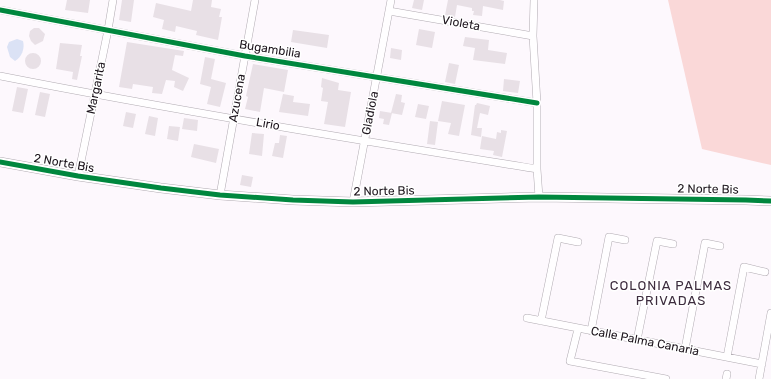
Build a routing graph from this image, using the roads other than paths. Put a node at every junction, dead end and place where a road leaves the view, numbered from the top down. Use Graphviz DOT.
graph roads {
  1 [pos="113,0"];
  2 [pos="255,0"];
  3 [pos="391,0"];
  4 [pos="534,0"];
  5 [pos="0,10"];
  6 [pos="389,11"];
  7 [pos="108,30"];
  8 [pos="533,36"];
  9 [pos="245,56"];
  10 [pos="0,76"];
  11 [pos="377,77"];
  12 [pos="95,94"];
  13 [pos="537,103"];
  14 [pos="234,118"];
  15 [pos="365,141"];
  16 [pos="0,162"];
  17 [pos="537,169"];
  18 [pos="78,176"];
  19 [pos="220,195"];
  20 [pos="539,197"];
  21 [pos="771,201"];
  22 [pos="353,202"];
  23 [pos="625,240"];
  24 [pos="578,242"];
  25 [pos="673,244"];
  26 [pos="720,246"];
  27 [pos="765,272"];
  28 [pos="771,313"];
  29 [pos="527,318"];
  30 [pos="541,321"];
  31 [pos="578,329"];
  32 [pos="591,331"];
  33 [pos="637,340"];
  34 [pos="685,349"];
  35 [pos="728,357"];
  36 [pos="762,364"];
  37 [pos="666,379"];
  38 [pos="759,379"];
  1 -- 7 [label="street, Margarita"];
  2 -- 9 [label="street, Azucena"];
  3 -- 6 [label="street, Gladiola"];
  4 -- 8 [label="street"];
  5 -- 7 [label="street, Bugambilia"];
  6 -- 8 [label="street, Violeta"];
  6 -- 11 [label="street, Gladiola"];
  7 -- 9 [label="street, Bugambilia"];
  7 -- 12 [label="street, Margarita"];
  8 -- 13 [label="street"];
  9 -- 11 [label="street, Bugambilia"];
  9 -- 14 [label="street, Azucena"];
  10 -- 12 [label="street, Lirio"];
  11 -- 13 [label="street, Bugambilia"];
  11 -- 15 [label="street, Gladiola"];
  12 -- 14 [label="street, Lirio"];
  12 -- 18 [label="street, Margarita"];
  13 -- 17 [label="street"];
  14 -- 15 [label="street, Lirio"];
  14 -- 19 [label="street, Azucena"];
  15 -- 17 [label="street, Lirio"];
  15 -- 22 [label="street, Gladiola"];
  16 -- 18 [label="street, 2 Norte Bis"];
  17 -- 20 [label="street"];
  18 -- 19 [label="street, 2 Norte Bis"];
  19 -- 22 [label="street, 2 Norte Bis"];
  20 -- 21 [label="street, 2 Norte Bis"];
  20 -- 22 [label="street, 2 Norte Bis"];
  23 -- 32 [label="street"];
  24 -- 30 [label="street"];
  25 -- 33 [label="street"];
  26 -- 34 [label="street"];
  27 -- 35 [label="street"];
  28 -- 36 [label="street"];
  29 -- 30 [label="street, Calle Palma Canaria"];
  30 -- 31 [label="street, Calle Palma Canaria"];
  31 -- 32 [label="street, Calle Palma Canaria"];
  31 -- 37 [label="street"];
  32 -- 33 [label="street, Calle Palma Canaria"];
  33 -- 34 [label="street, Calle Palma Canaria"];
  34 -- 35 [label="street, Calle Palma Canaria"];
  35 -- 36 [label="street, Calle Palma Canaria"];
  36 -- 38 [label="street"];
}
